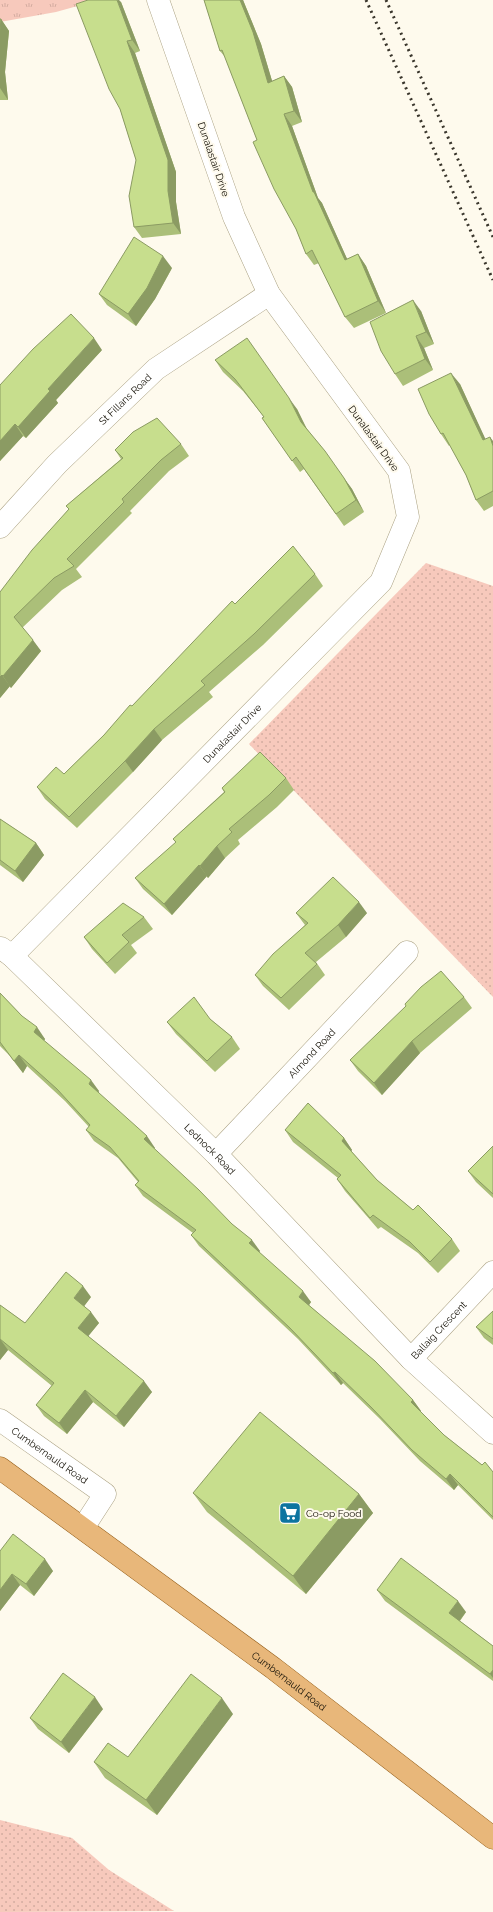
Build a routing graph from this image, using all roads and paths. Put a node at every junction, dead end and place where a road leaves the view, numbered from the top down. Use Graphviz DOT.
graph roads {
  1 [pos="158,0"];
  2 [pos="269,294"];
  3 [pos="0,527"];
  4 [pos="6,952"];
  5 [pos="407,952"];
  6 [pos="216,1154"];
  7 [pos="493,1272"];
  8 [pos="411,1359"];
  9 [pos="0,1420"];
  10 [pos="493,1433"];
  11 [pos="0,1468"];
  12 [pos="82,1528"];
  13 [pos="493,1838"];
  1 -- 2 [label="street, Dunalastair Drive"];
  2 -- 3 [label="street, St Fillans Road"];
  2 -- 4 [label="street, Dunalastair Drive"];
  4 -- 6 [label="street, Lednock Road"];
  5 -- 6 [label="street, Almond Road"];
  6 -- 8 [label="street, Lednock Road"];
  7 -- 8 [label="street, Ballaig Crescent"];
  8 -- 10 [label="street, Ballaig Crescent"];
  9 -- 12 [label="street, Cumbernauld Road"];
  11 -- 12 [label="main road, Cumbernauld Road"];
  12 -- 13 [label="main road, Cumbernauld Road"];
}
